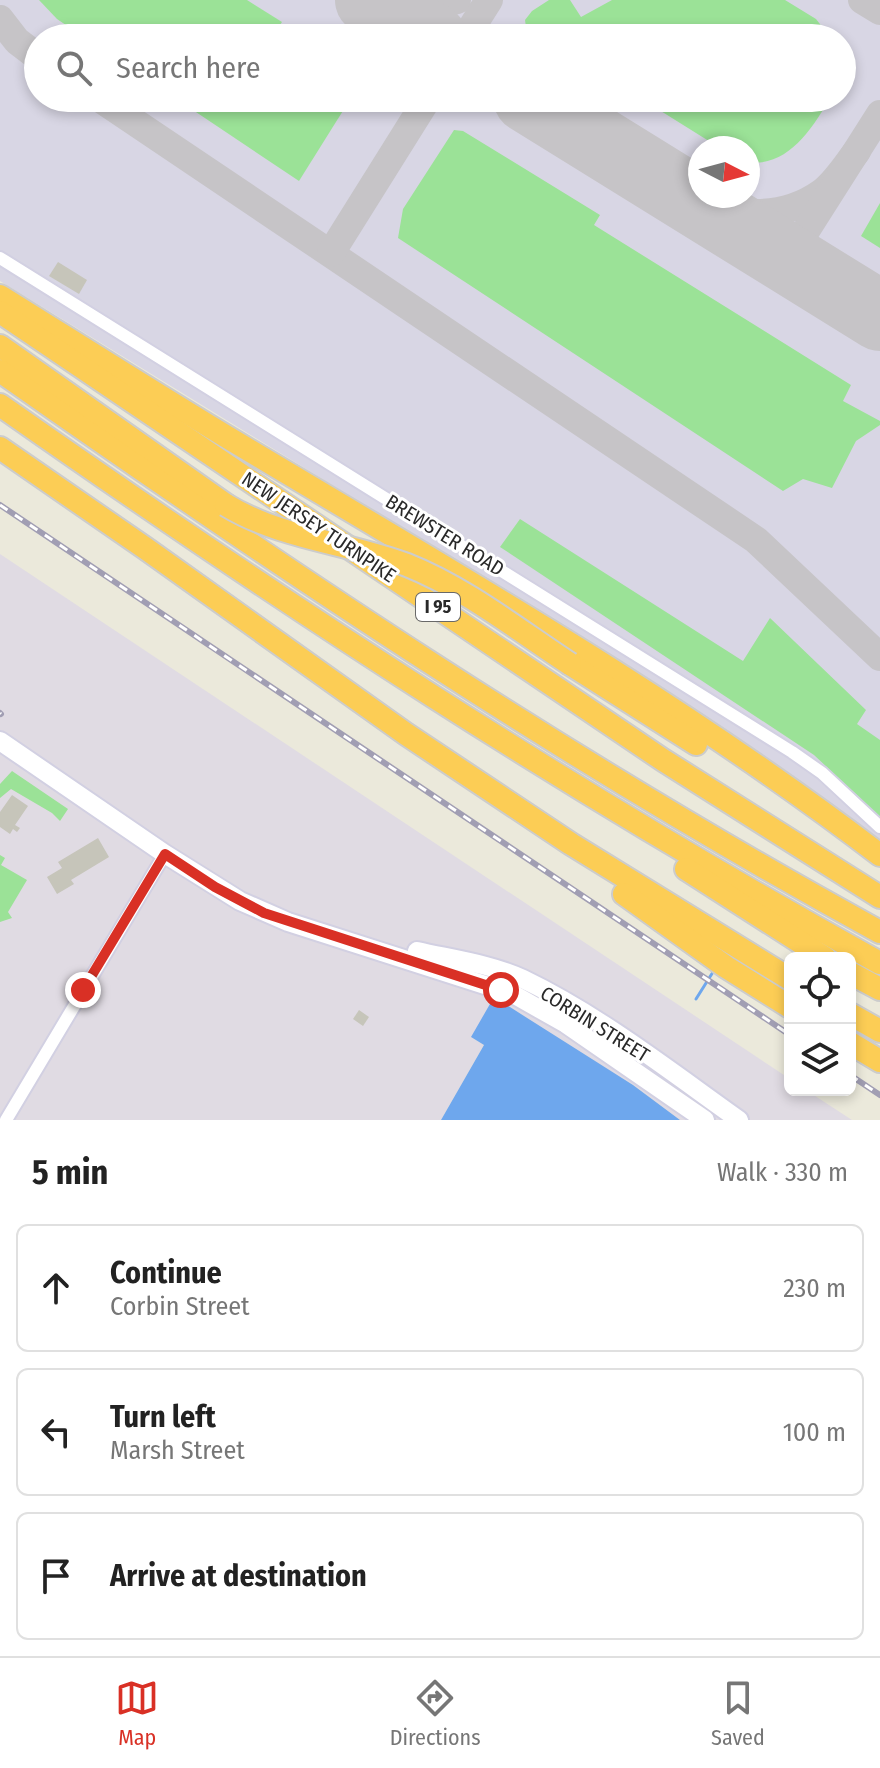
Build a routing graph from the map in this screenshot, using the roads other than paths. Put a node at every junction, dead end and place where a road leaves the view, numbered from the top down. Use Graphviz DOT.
graph roads {
  1 [pos="0,258"];
  2 [pos="0,296"];
  3 [pos="0,312"];
  4 [pos="0,346"];
  5 [pos="0,371"];
  6 [pos="0,405"];
  7 [pos="0,448"];
  8 [pos="0,741"];
  9 [pos="583,791"];
  10 [pos="880,827"];
  11 [pos="571,844"];
  12 [pos="165,854"];
  13 [pos="880,857"];
  14 [pos="880,897"];
  15 [pos="880,932"];
  16 [pos="343,939"];
  17 [pos="816,952"];
  18 [pos="880,963"];
  19 [pos="784,975"];
  20 [pos="856,976"];
  21 [pos="880,989"];
  22 [pos="784,1003"];
  23 [pos="856,1017"];
  24 [pos="880,1031"];
  25 [pos="856,1047"];
  26 [pos="880,1061"];
  27 [pos="6,1120"];
  28 [pos="705,1120"];
  29 [pos="739,1120"];
  1 -- 10 [label="street, BREWSTER ROAD"];
  2 -- 13 [label="highway"];
  3 -- 14 [label="highway, NEW JERSEY TURNPIKE / I 95"];
  4 -- 13 [label="highway, bridge"];
  5 -- 15 [label="highway, I 95"];
  6 -- 9 [label="highway"];
  7 -- 11 [label="highway"];
  8 -- 12 [label="main road, CORBIN STREET"];
  9 -- 17 [label="highway"];
  9 -- 18 [label="highway"];
  11 -- 19 [label="highway"];
  11 -- 22 [label="highway"];
  12 -- 16 [label="main road, CORBIN STREET"];
  12 -- 27 [label="street"];
  16 -- 28 [label="main road, CORBIN STREET"];
  16 -- 29 [label="main road, CORBIN STREET"];
  20 -- 21 [label="highway"];
  23 -- 24 [label="highway"];
  25 -- 26 [label="highway"];
}
